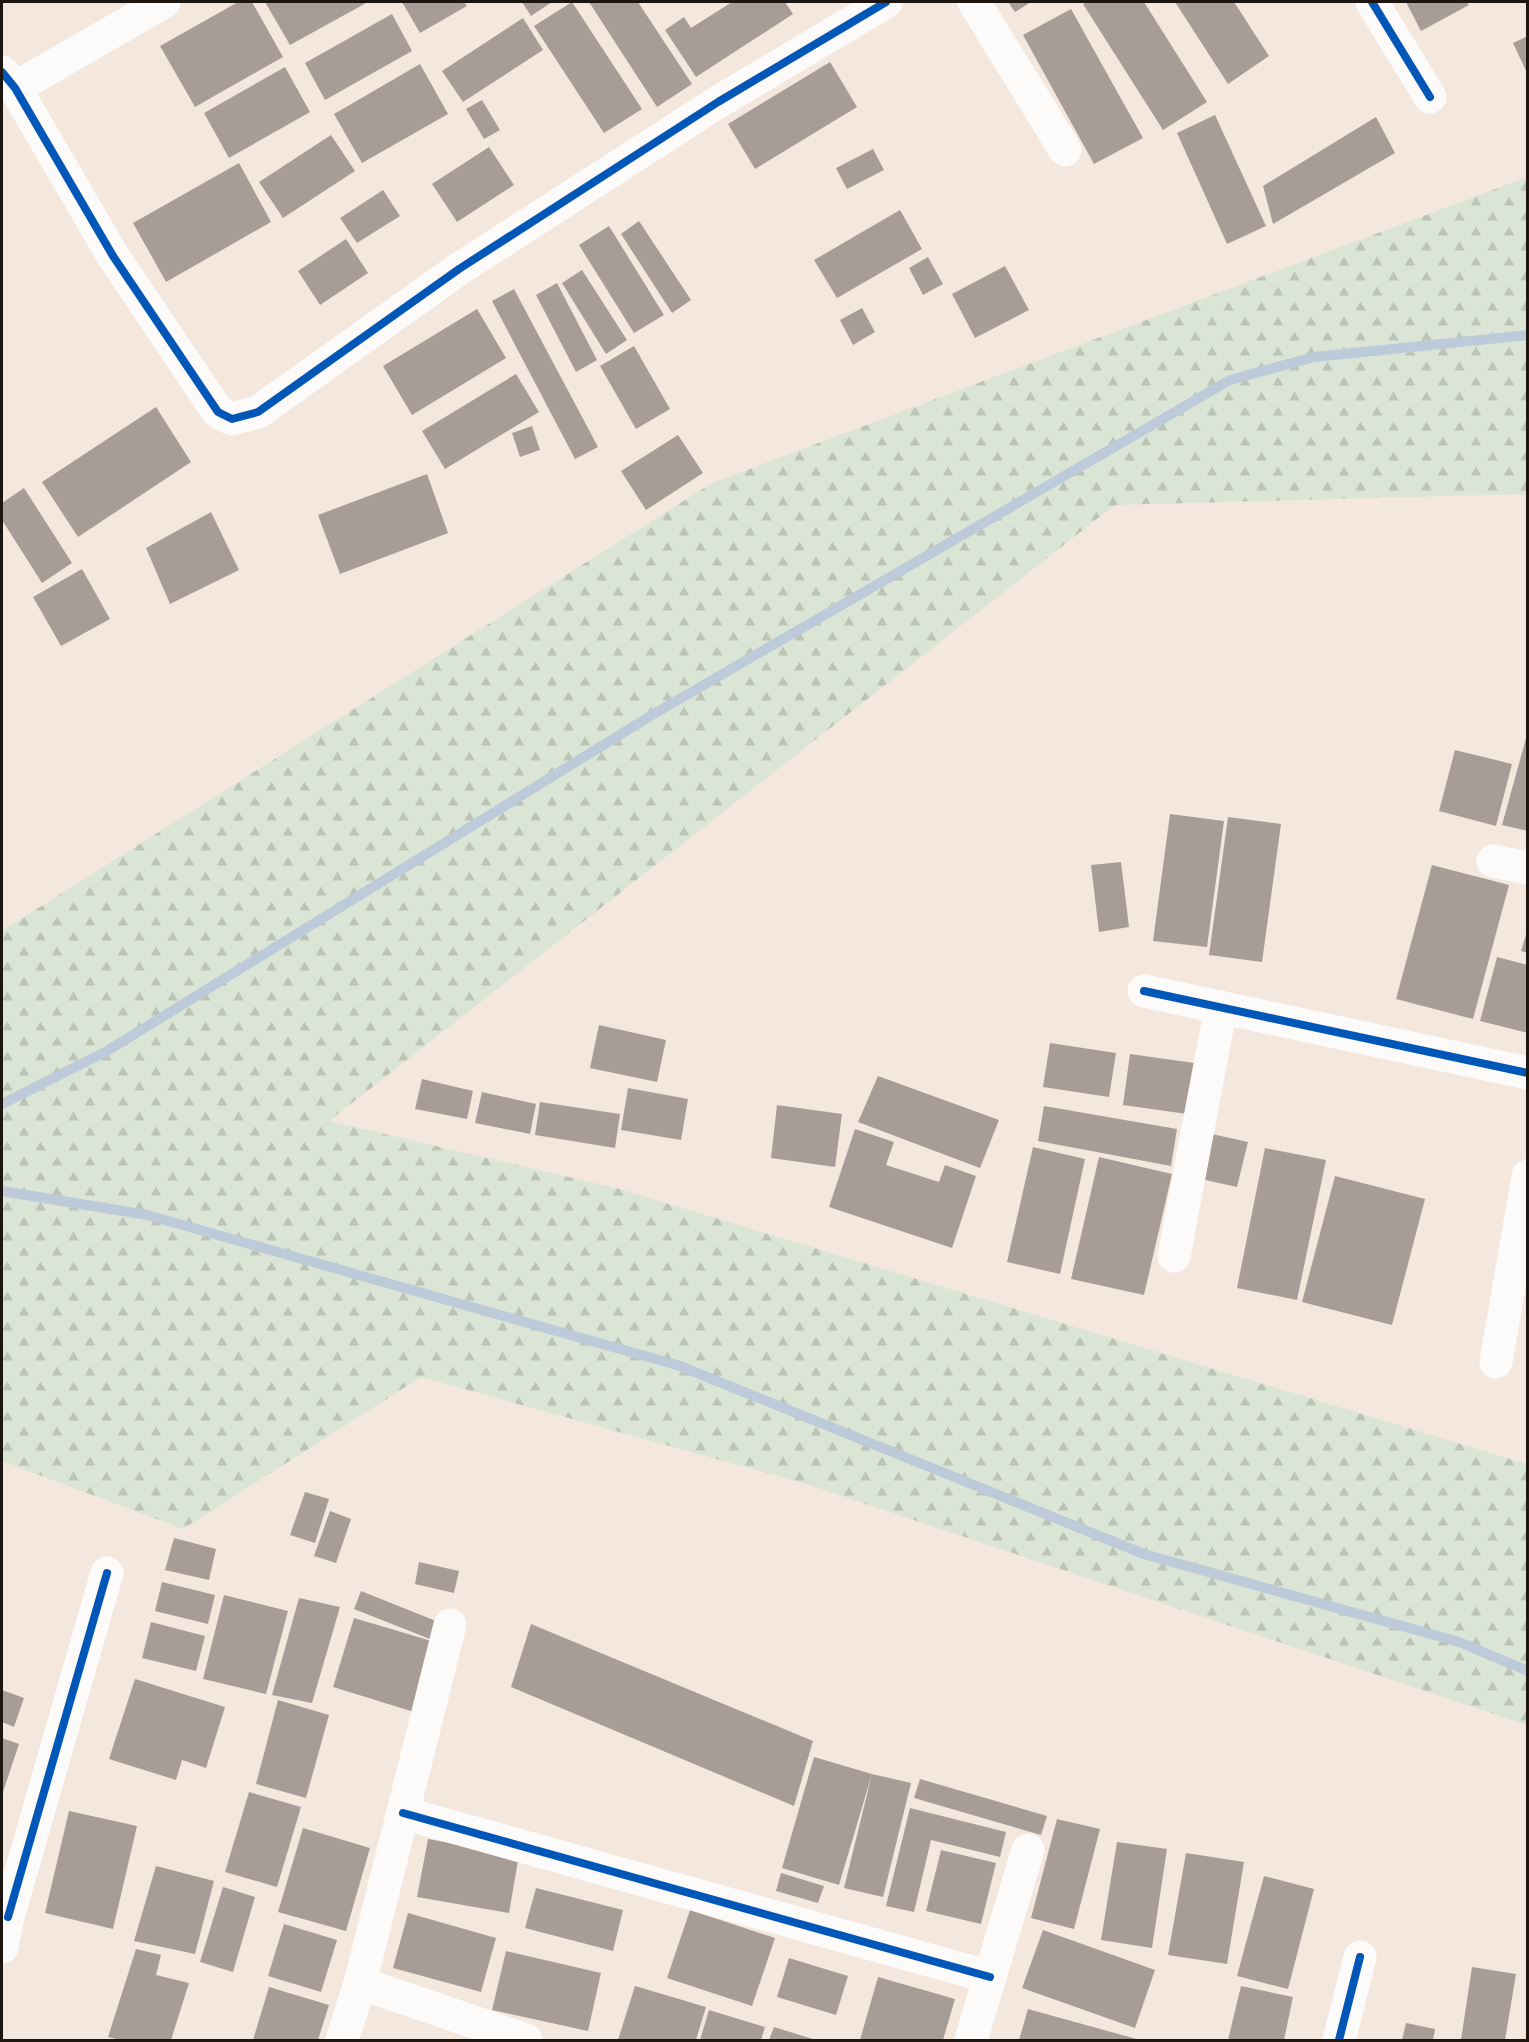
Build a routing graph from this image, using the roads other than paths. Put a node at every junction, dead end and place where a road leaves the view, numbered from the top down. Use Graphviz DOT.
graph roads {
  1 [pos="164,2"];
  2 [pos="886,2"];
  3 [pos="974,2"];
  4 [pos="1372,2"];
  5 [pos="8,80"];
  6 [pos="1430,97"];
  7 [pos="1065,150"];
  8 [pos="1493,861"];
  9 [pos="1527,868"];
  10 [pos="1144,991"];
  11 [pos="1221,1007"];
  12 [pos="1527,1073"];
  13 [pos="1527,1176"];
  14 [pos="1174,1256"];
  15 [pos="1496,1362"];
  16 [pos="107,1573"];
  17 [pos="450,1625"];
  18 [pos="403,1813"];
  19 [pos="1028,1850"];
  20 [pos="4,1927"];
  21 [pos="1360,1957"];
  22 [pos="990,1977"];
  23 [pos="360,1983"];
  24 [pos="342,2040"];
  25 [pos="526,2040"];
  26 [pos="971,2040"];
  27 [pos="1340,2040"];
  1 -- 5 [label="street"];
  2 -- 5 [label="street"];
  3 -- 7 [label="street"];
  4 -- 6 [label="street"];
  8 -- 9 [label="street"];
  10 -- 11 [label="street"];
  11 -- 12 [label="street"];
  11 -- 14 [label="street"];
  13 -- 15 [label="street"];
  16 -- 20 [label="street"];
  17 -- 18 [label="street"];
  18 -- 22 [label="street"];
  18 -- 23 [label="street"];
  19 -- 22 [label="street"];
  21 -- 27 [label="street"];
  22 -- 26 [label="street"];
  23 -- 24 [label="street"];
  23 -- 25 [label="street"];
}
